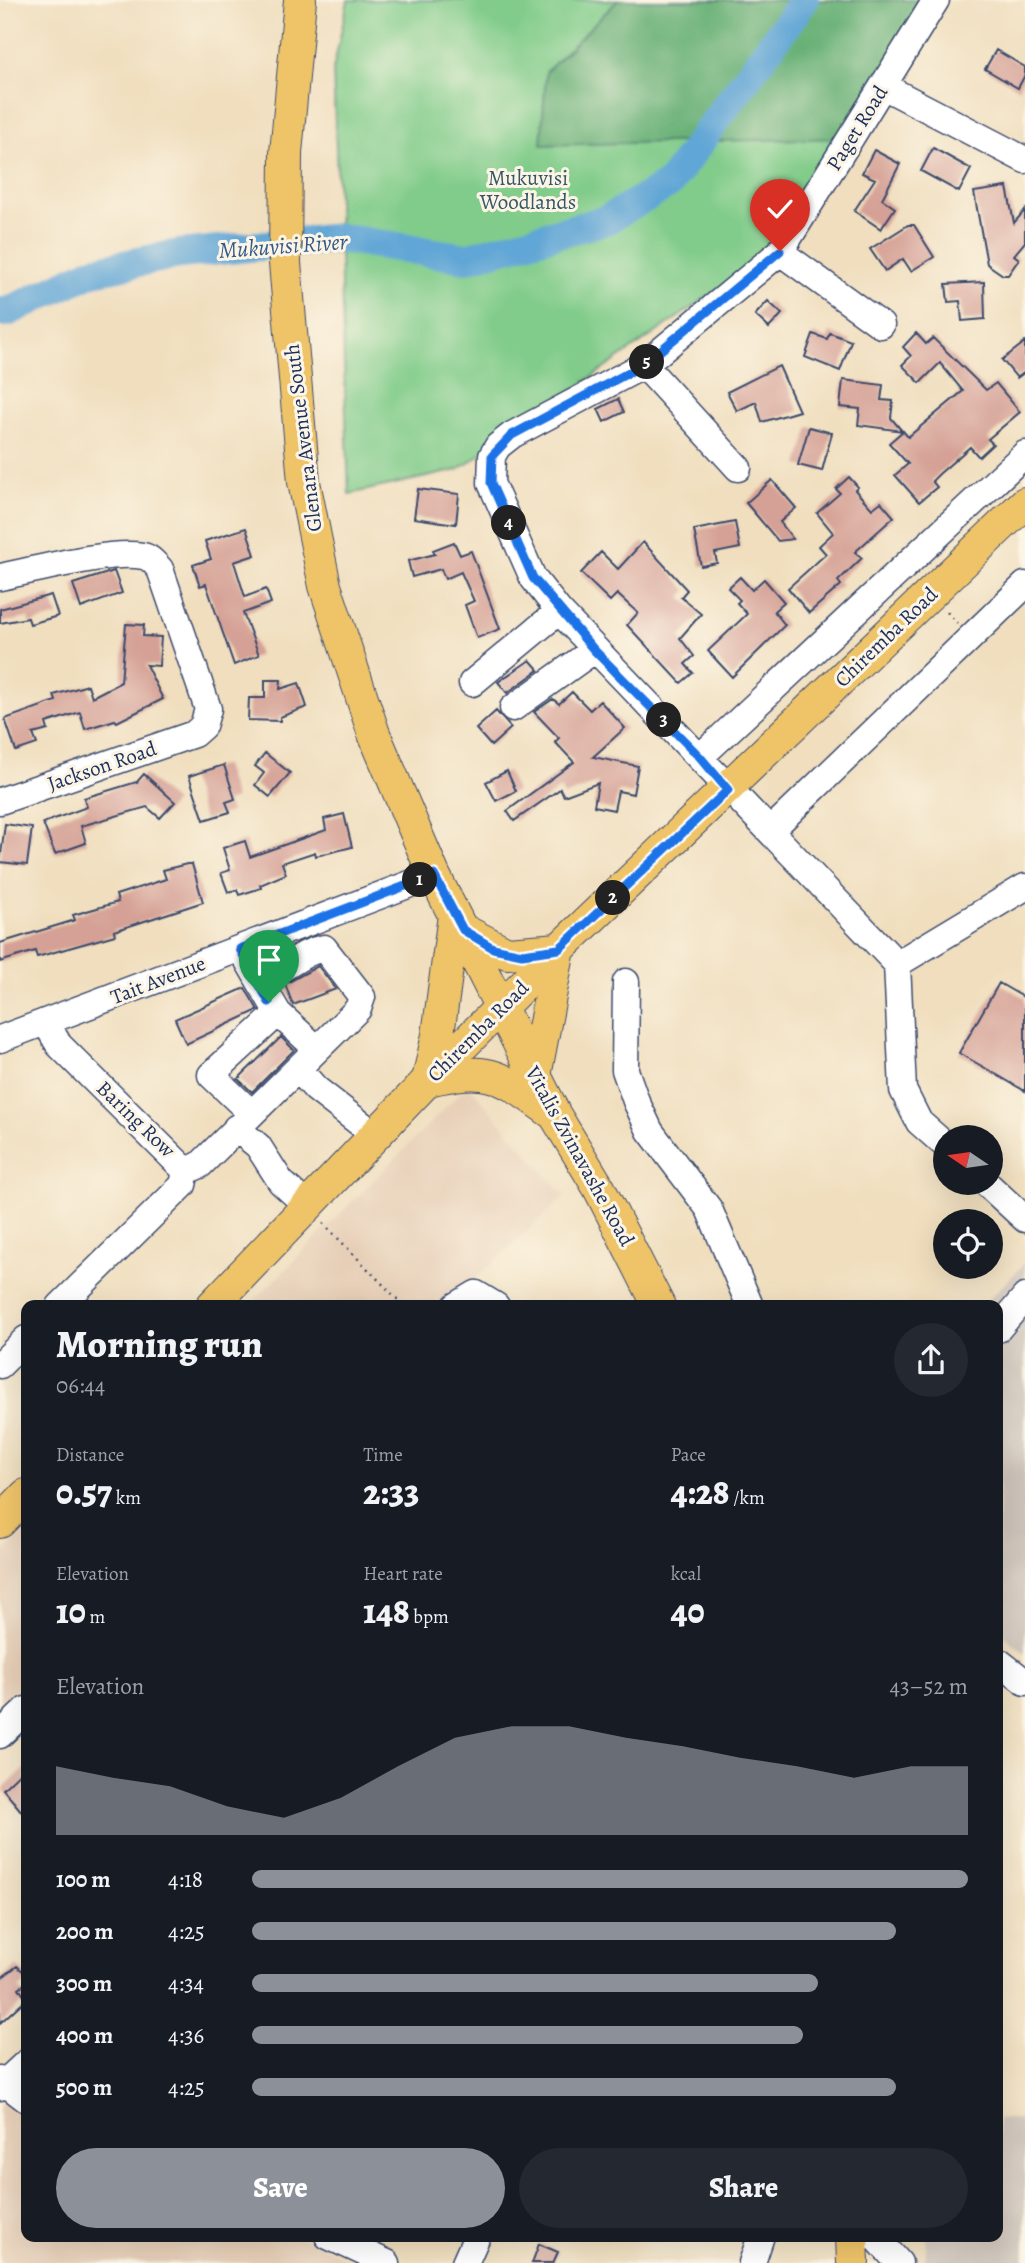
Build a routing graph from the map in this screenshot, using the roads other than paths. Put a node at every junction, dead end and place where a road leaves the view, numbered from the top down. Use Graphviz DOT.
graph roads {
  1 [pos="300,0"];
  2 [pos="936,0"];
  3 [pos="883,86"];
  4 [pos="1025,160"];
  5 [pos="780,251"];
  6 [pos="881,325"];
  7 [pos="643,365"];
  8 [pos="1025,454"];
  9 [pos="738,468"];
  10 [pos="1025,503"];
  11 [pos="0,577"];
  12 [pos="1025,585"];
  13 [pos="559,611"];
  14 [pos="594,650"];
  15 [pos="472,683"];
  16 [pos="513,708"];
  17 [pos="700,757"];
  18 [pos="728,790"];
  19 [pos="0,801"];
  20 [pos="770,831"];
  21 [pos="434,875"];
  22 [pos="1025,887"];
  23 [pos="459,923"];
  24 [pos="240,949"];
  25 [pos="559,949"];
  26 [pos="897,964"];
  27 [pos="257,975"];
  28 [pos="626,982"];
  29 [pos="501,1008"];
  30 [pos="278,1013"];
  31 [pos="46,1023"];
  32 [pos="0,1039"];
  33 [pos="317,1049"];
  34 [pos="298,1069"];
  35 [pos="535,1076"];
  36 [pos="428,1080"];
  37 [pos="555,1115"];
  38 [pos="244,1120"];
  39 [pos="933,1134"];
  40 [pos="375,1135"];
  41 [pos="186,1171"];
  42 [pos="999,1195"];
  43 [pos="309,1208"];
  44 [pos="1025,1219"];
  45 [pos="1025,1297"];
  46 [pos="66,1300"];
  47 [pos="218,1300"];
  48 [pos="466,1300"];
  49 [pos="486,1300"];
  50 [pos="656,1300"];
  51 [pos="747,1300"];
  52 [pos="1003,1323"];
  53 [pos="21,1344"];
  54 [pos="0,1364"];
  55 [pos="21,1500"];
  56 [pos="0,1522"];
  57 [pos="21,1715"];
  58 [pos="0,1735"];
  59 [pos="21,2067"];
  60 [pos="1,2083"];
  61 [pos="21,2096"];
  62 [pos="341,2242"];
  63 [pos="474,2242"];
  64 [pos="759,2242"];
  65 [pos="852,2242"];
  66 [pos="880,2242"];
  67 [pos="387,2263"];
  68 [pos="465,2263"];
  69 [pos="752,2263"];
  70 [pos="853,2263"];
  71 [pos="899,2263"];
  1 -- 21 [label="main road, Glenara Avenue South"];
  2 -- 3 [label="street, Paget Road"];
  3 -- 4 [label="street"];
  3 -- 5 [label="street, Paget Road"];
  5 -- 6 [label="street"];
  5 -- 7 [label="street, Paget Road"];
  7 -- 9 [label="street"];
  7 -- 13 [label="street, Paget Road"];
  8 -- 17 [label="street, Chiremba Road"];
  10 -- 18 [label="main road, Chiremba Road"];
  11 -- 19 [label="street, Jackson Road"];
  12 -- 20 [label="street"];
  13 -- 14 [label="street"];
  13 -- 15 [label="street"];
  14 -- 16 [label="street"];
  14 -- 17 [label="street"];
  17 -- 18 [label="street"];
  18 -- 20 [label="street"];
  18 -- 25 [label="main road, Chiremba Road"];
  20 -- 26 [label="street"];
  21 -- 23 [label="main road, Glenara Avenue South"];
  21 -- 24 [label="street, Tait Avenue"];
  22 -- 26 [label="street"];
  23 -- 25 [label="main road"];
  23 -- 29 [label="main road, Glenara Avenue South"];
  23 -- 36 [label="main road"];
  24 -- 27 [label="street"];
  24 -- 31 [label="street, Tait Avenue"];
  25 -- 29 [label="main road, Chiremba Road"];
  25 -- 35 [label="main road"];
  26 -- 39 [label="street"];
  27 -- 30 [label="street"];
  27 -- 33 [label="street"];
  28 -- 51 [label="street"];
  29 -- 35 [label="main road, Vitalis Zvinavashe Road"];
  29 -- 36 [label="main road, Chiremba Road"];
  30 -- 33 [label="street"];
  30 -- 38 [label="street"];
  31 -- 32 [label="street, Tait Avenue"];
  31 -- 41 [label="street, Baring Row"];
  33 -- 34 [label="street"];
  34 -- 38 [label="street"];
  34 -- 40 [label="street"];
  35 -- 37 [label="main road, Vitalis Zvinavashe Road"];
  36 -- 37 [label="main road"];
  36 -- 40 [label="main road, Chiremba Road"];
  37 -- 50 [label="main road, Vitalis Zvinavashe Road"];
  38 -- 41 [label="street"];
  38 -- 43 [label="street"];
  40 -- 43 [label="main road, Chiremba Road"];
  41 -- 46 [label="street, Baring Row"];
  42 -- 44 [label="street"];
  43 -- 47 [label="main road, Chiremba Road"];
  45 -- 52 [label="street"];
  48 -- 49 [label="street"];
  53 -- 54 [label="street"];
  55 -- 56 [label="main road"];
  57 -- 58 [label="street"];
  59 -- 60 [label="street"];
  60 -- 61 [label="street"];
  62 -- 67 [label="street"];
  63 -- 68 [label="street"];
  64 -- 69 [label="street"];
  65 -- 70 [label="main road"];
  66 -- 71 [label="street"];
}
